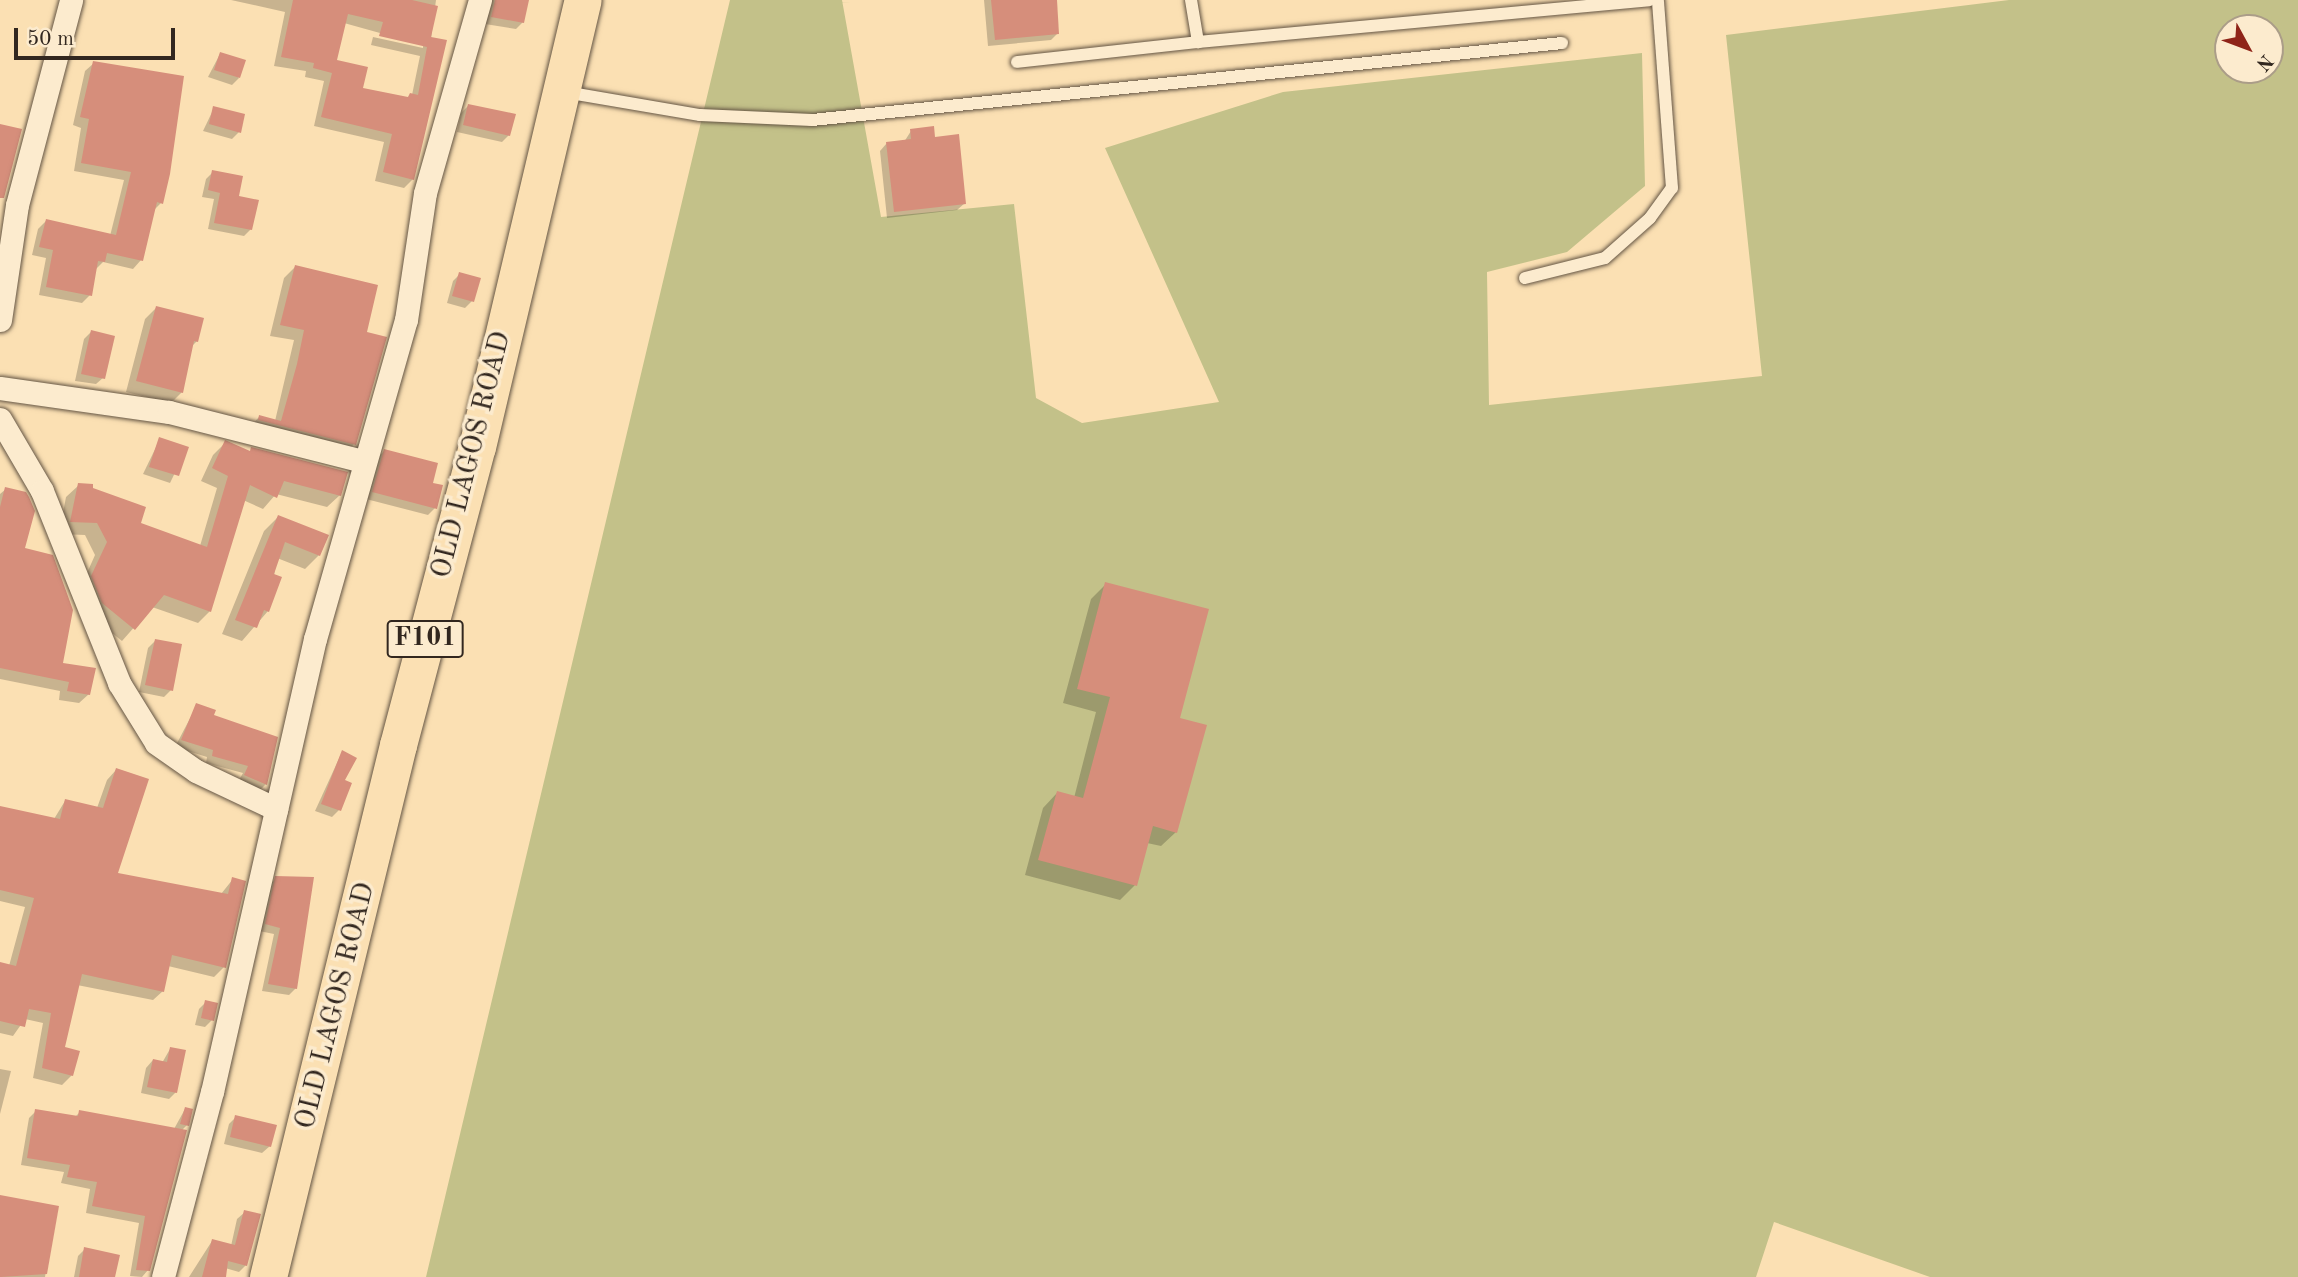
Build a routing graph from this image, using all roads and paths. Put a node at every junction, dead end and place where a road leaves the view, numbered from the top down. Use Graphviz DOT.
graph roads {
  1 [pos="71,0"];
  2 [pos="480,0"];
  3 [pos="583,0"];
  4 [pos="1191,0"];
  5 [pos="1649,0"];
  6 [pos="1658,0"];
  7 [pos="1198,42"];
  8 [pos="1562,43"];
  9 [pos="1017,62"];
  10 [pos="561,91"];
  11 [pos="1525,278"];
  12 [pos="0,311"];
  13 [pos="0,388"];
  14 [pos="0,419"];
  15 [pos="363,461"];
  16 [pos="276,809"];
  17 [pos="163,1277"];
  18 [pos="268,1277"];
  1 -- 12 [label="street"];
  2 -- 15 [label="street"];
  3 -- 10 [label="main road, OLD LAGOS ROAD / F101"];
  4 -- 7 [label="lane"];
  5 -- 7 [label="lane"];
  6 -- 11 [label="lane"];
  7 -- 9 [label="lane"];
  8 -- 10 [label="lane"];
  10 -- 18 [label="main road, OLD LAGOS ROAD / F101"];
  13 -- 15 [label="street"];
  14 -- 16 [label="street"];
  15 -- 16 [label="street"];
  16 -- 17 [label="street"];
}
